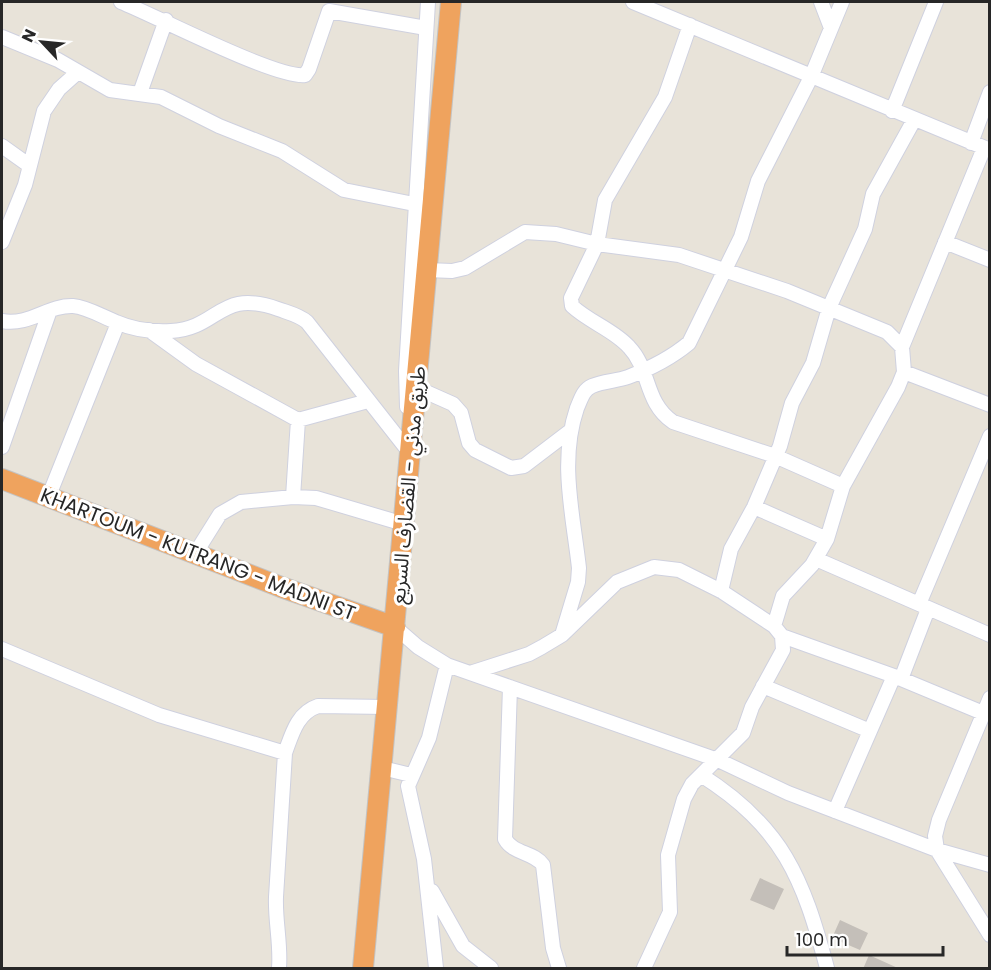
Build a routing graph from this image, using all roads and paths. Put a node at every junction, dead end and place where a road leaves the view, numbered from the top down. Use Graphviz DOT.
graph roads {
  1 [pos="121,2"];
  2 [pos="451,2"];
  3 [pos="633,2"];
  4 [pos="821,2"];
  5 [pos="842,2"];
  6 [pos="936,2"];
  7 [pos="425,5"];
  8 [pos="654,6"];
  9 [pos="166,20"];
  10 [pos="690,25"];
  11 [pos="426,28"];
  12 [pos="831,28"];
  13 [pos="2,37"];
  14 [pos="445,70"];
  15 [pos="78,72"];
  16 [pos="811,77"];
  17 [pos="990,92"];
  18 [pos="140,93"];
  19 [pos="892,111"];
  20 [pos="914,120"];
  21 [pos="2,146"];
  22 [pos="982,147"];
  23 [pos="30,166"];
  24 [pos="414,204"];
  25 [pos="2,242"];
  26 [pos="945,242"];
  27 [pos="597,244"];
  28 [pos="990,260"];
  29 [pos="427,270"];
  30 [pos="723,270"];
  31 [pos="829,308"];
  32 [pos="49,313"];
  33 [pos="2,321"];
  34 [pos="118,323"];
  35 [pos="149,330"];
  36 [pos="902,346"];
  37 [pos="642,370"];
  38 [pos="904,372"];
  39 [pos="417,388"];
  40 [pos="368,401"];
  41 [pos="990,405"];
  42 [pos="298,420"];
  43 [pos="570,431"];
  44 [pos="990,436"];
  45 [pos="411,443"];
  46 [pos="2,447"];
  47 [pos="775,456"];
  48 [pos="2,480"];
  49 [pos="843,486"];
  50 [pos="293,497"];
  51 [pos="48,498"];
  52 [pos="754,507"];
  53 [pos="404,524"];
  54 [pos="827,539"];
  55 [pos="195,554"];
  56 [pos="816,559"];
  57 [pos="721,591"];
  58 [pos="924,607"];
  59 [pos="395,627"];
  60 [pos="778,631"];
  61 [pos="562,634"];
  62 [pos="990,635"];
  63 [pos="2,649"];
  64 [pos="447,665"];
  65 [pos="470,673"];
  66 [pos="898,678"];
  67 [pos="764,686"];
  68 [pos="510,687"];
  69 [pos="990,698"];
  70 [pos="387,707"];
  71 [pos="983,714"];
  72 [pos="870,731"];
  73 [pos="285,753"];
  74 [pos="718,760"];
  75 [pos="382,768"];
  76 [pos="411,775"];
  77 [pos="701,775"];
  78 [pos="835,811"];
  79 [pos="937,850"];
  80 [pos="990,865"];
  81 [pos="428,884"];
  82 [pos="990,936"];
  83 [pos="279,969"];
  84 [pos="363,969"];
  85 [pos="436,969"];
  86 [pos="491,969"];
  87 [pos="559,969"];
  88 [pos="644,969"];
  89 [pos="827,969"];
  1 -- 9 [label="street"];
  2 -- 14 [label="highway, طريق مدني - القضارف السريع"];
  3 -- 8 [label="street"];
  4 -- 12 [label="street"];
  5 -- 12 [label="street"];
  6 -- 19 [label="street"];
  7 -- 11 [label="street"];
  7 -- 14 [label="street"];
  8 -- 10 [label="street"];
  9 -- 11 [label="street"];
  9 -- 18 [label="street"];
  10 -- 16 [label="street"];
  10 -- 27 [label="street"];
  11 -- 24 [label="street"];
  12 -- 16 [label="street"];
  13 -- 15 [label="street"];
  14 -- 29 [label="highway, طريق مدني - القضارف السريع"];
  15 -- 18 [label="street"];
  15 -- 23 [label="street"];
  16 -- 19 [label="street"];
  16 -- 30 [label="street"];
  17 -- 22 [label="street"];
  18 -- 24 [label="street"];
  19 -- 20 [label="street"];
  20 -- 22 [label="street"];
  20 -- 31 [label="street"];
  21 -- 23 [label="street"];
  22 -- 26 [label="street"];
  23 -- 25 [label="street"];
  24 -- 45 [label="street"];
  26 -- 28 [label="street"];
  26 -- 36 [label="street"];
  27 -- 29 [label="street"];
  27 -- 30 [label="street"];
  27 -- 37 [label="street"];
  29 -- 39 [label="highway, طريق مدني - القضارف السريع"];
  30 -- 31 [label="street"];
  30 -- 37 [label="street"];
  31 -- 36 [label="street"];
  31 -- 47 [label="street"];
  32 -- 33 [label="street"];
  32 -- 34 [label="street"];
  32 -- 46 [label="street"];
  34 -- 35 [label="street"];
  34 -- 51 [label="street"];
  35 -- 40 [label="street"];
  35 -- 42 [label="street"];
  36 -- 38 [label="street"];
  37 -- 43 [label="street"];
  37 -- 47 [label="street"];
  38 -- 41 [label="street"];
  38 -- 49 [label="street"];
  39 -- 43 [label="street"];
  39 -- 45 [label="highway, طريق مدني - القضارف السريع"];
  40 -- 42 [label="street"];
  40 -- 45 [label="street"];
  42 -- 50 [label="street"];
  43 -- 61 [label="street"];
  44 -- 58 [label="street"];
  45 -- 53 [label="highway, طريق مدني - القضارف السريع"];
  47 -- 49 [label="street"];
  47 -- 52 [label="street"];
  48 -- 51 [label="highway, KHARTOUM - KUTRANG - MADNI ST"];
  49 -- 54 [label="street"];
  50 -- 53 [label="street"];
  50 -- 55 [label="street"];
  51 -- 55 [label="highway, KHARTOUM - KUTRANG - MADNI ST"];
  52 -- 54 [label="street"];
  52 -- 57 [label="street"];
  53 -- 59 [label="highway, طريق مدني - القضارف السريع"];
  54 -- 56 [label="street"];
  55 -- 59 [label="highway, KHARTOUM - KUTRANG - MADNI ST"];
  56 -- 58 [label="street"];
  56 -- 60 [label="street"];
  57 -- 60 [label="street"];
  57 -- 61 [label="street"];
  58 -- 62 [label="street"];
  58 -- 66 [label="street"];
  59 -- 64 [label="street"];
  59 -- 70 [label="highway, طريق مدني - القضارف السريع"];
  60 -- 66 [label="street"];
  60 -- 67 [label="street"];
  61 -- 65 [label="street"];
  63 -- 73 [label="street"];
  64 -- 65 [label="street"];
  64 -- 76 [label="street"];
  65 -- 68 [label="street"];
  66 -- 71 [label="street"];
  66 -- 72 [label="street"];
  67 -- 72 [label="street"];
  67 -- 74 [label="street"];
  68 -- 74 [label="street"];
  68 -- 87 [label="street"];
  69 -- 71 [label="street"];
  70 -- 73 [label="street"];
  70 -- 75 [label="highway, طريق مدني - القضارف السريع"];
  71 -- 79 [label="street"];
  72 -- 78 [label="street"];
  73 -- 83 [label="street"];
  74 -- 77 [label="street"];
  74 -- 78 [label="street"];
  75 -- 76 [label="street"];
  75 -- 84 [label="highway, طريق مدني - القضارف السريع"];
  76 -- 81 [label="street"];
  77 -- 88 [label="street"];
  77 -- 89 [label="street"];
  78 -- 79 [label="street"];
  79 -- 80 [label="street"];
  79 -- 82 [label="street"];
  81 -- 85 [label="street"];
  81 -- 86 [label="street"];
}
